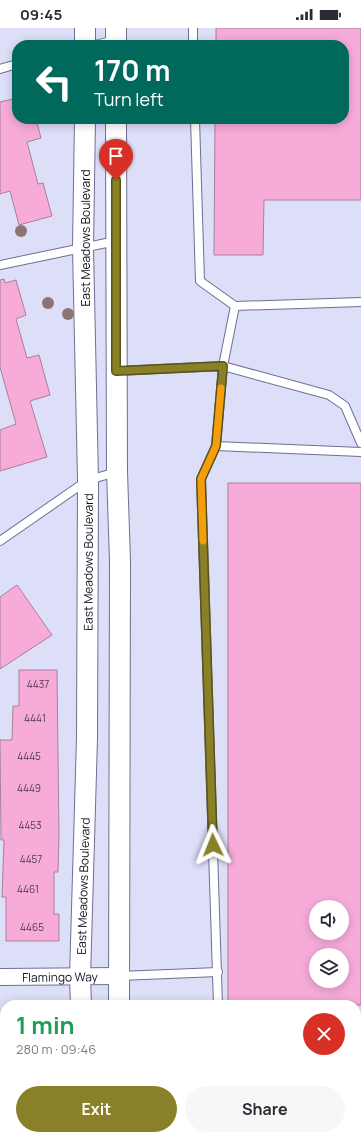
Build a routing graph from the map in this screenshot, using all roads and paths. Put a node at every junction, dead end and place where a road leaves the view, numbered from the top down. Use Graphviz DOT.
graph roads {
  1 [pos="85,28"];
  2 [pos="193,28"];
  3 [pos="85,40"];
  4 [pos="193,40"];
  5 [pos="12,65"];
  6 [pos="0,69"];
  7 [pos="85,124"];
  8 [pos="116,124"];
  9 [pos="195,124"];
  10 [pos="116,240"];
  11 [pos="84,248"];
  12 [pos="0,265"];
  13 [pos="361,302"];
  14 [pos="235,306"];
  15 [pos="223,366"];
  16 [pos="116,371"];
  17 [pos="361,443"];
  18 [pos="216,446"];
  19 [pos="361,452"];
  20 [pos="117,472"];
  21 [pos="88,480"];
  22 [pos="0,541"];
  23 [pos="218,972"];
  24 [pos="120,976"];
  25 [pos="0,977"];
  26 [pos="80,978"];
  27 [pos="81,1000"];
  28 [pos="120,1000"];
  29 [pos="218,1000"];
  1 -- 3 [label="street"];
  2 -- 4 [label="lane"];
  5 -- 6 [label="lane"];
  7 -- 11 [label="street, East Meadows Boulevard"];
  8 -- 10 [label="street"];
  9 -- 14 [label="lane"];
  10 -- 11 [label="lane"];
  10 -- 16 [label="street"];
  11 -- 12 [label="lane"];
  11 -- 21 [label="street, East Meadows Boulevard"];
  13 -- 14 [label="lane"];
  14 -- 15 [label="lane"];
  15 -- 16 [label="lane"];
  15 -- 17 [label="lane"];
  15 -- 18 [label="lane"];
  16 -- 20 [label="street"];
  18 -- 19 [label="lane"];
  18 -- 23 [label="lane"];
  20 -- 21 [label="lane"];
  20 -- 24 [label="street"];
  21 -- 22 [label="lane"];
  21 -- 26 [label="street, East Meadows Boulevard"];
  23 -- 24 [label="lane"];
  23 -- 29 [label="lane"];
  24 -- 26 [label="street, Flamingo Way"];
  24 -- 28 [label="street"];
  25 -- 26 [label="street, Flamingo Way"];
  26 -- 27 [label="street, East Meadows Boulevard"];
}
